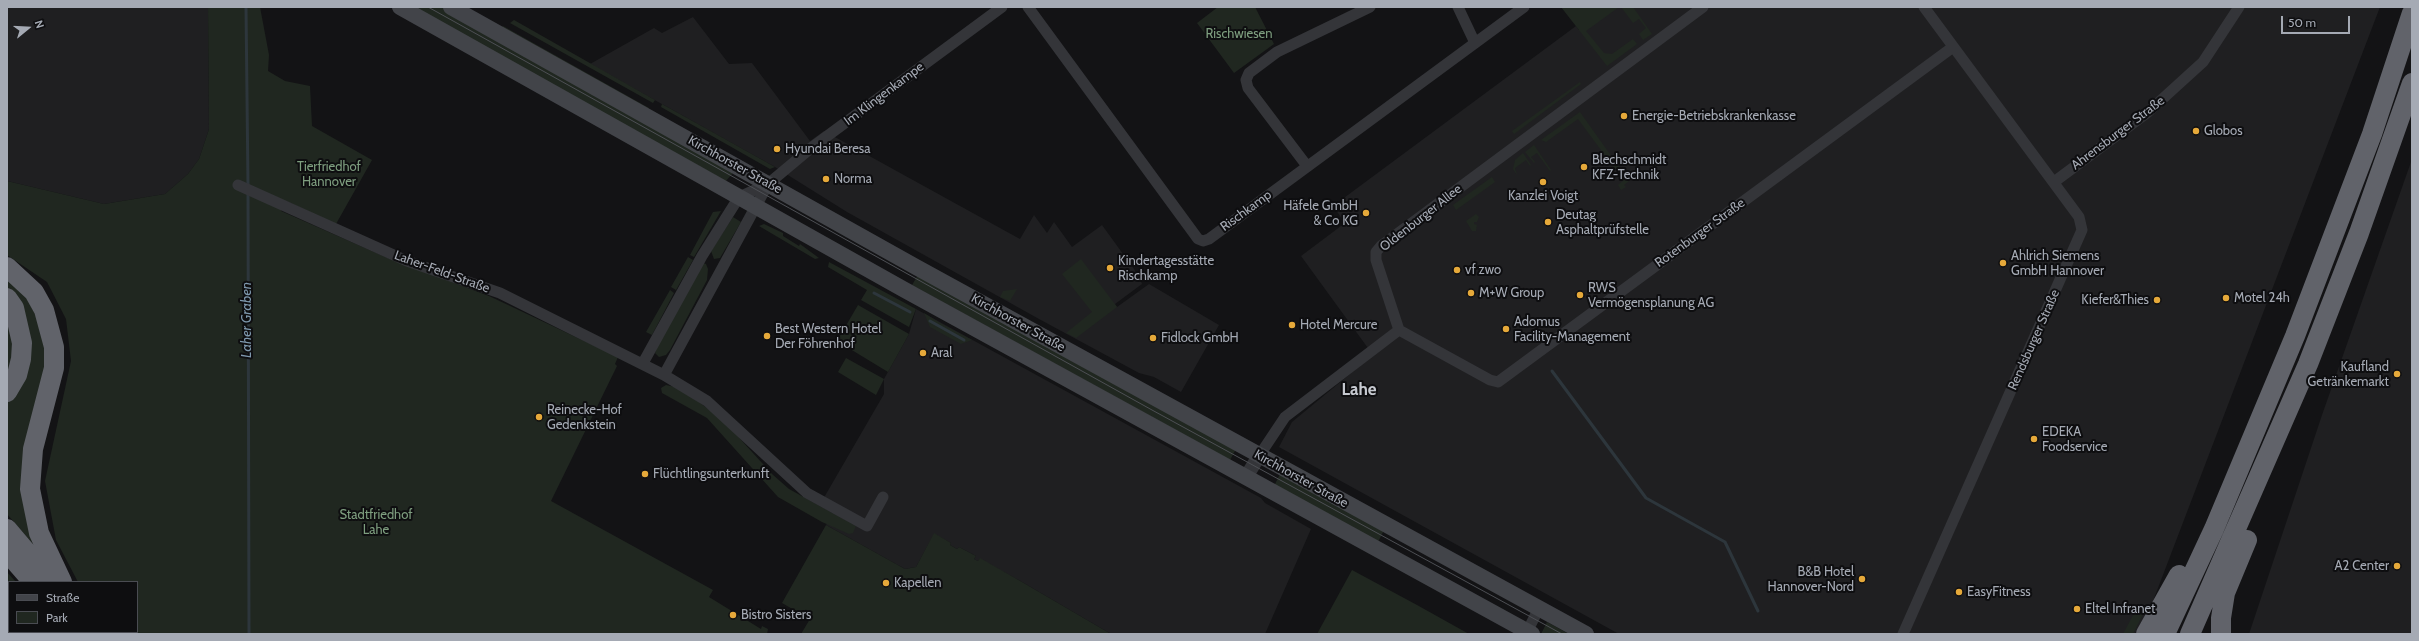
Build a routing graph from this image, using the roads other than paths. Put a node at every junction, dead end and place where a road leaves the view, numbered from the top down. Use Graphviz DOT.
graph roads {
  1 [pos="400,7"];
  2 [pos="452,7"];
  3 [pos="1002,7"];
  4 [pos="1028,7"];
  5 [pos="1370,7"];
  6 [pos="1458,7"];
  7 [pos="1524,7"];
  8 [pos="1703,7"];
  9 [pos="1924,7"];
  10 [pos="2239,7"];
  11 [pos="2412,13"];
  12 [pos="1475,43"];
  13 [pos="1953,47"];
  14 [pos="2412,83"];
  15 [pos="1307,166"];
  16 [pos="2054,182"];
  17 [pos="768,184"];
  18 [pos="238,186"];
  19 [pos="739,197"];
  20 [pos="756,207"];
  21 [pos="7,267"];
  22 [pos="7,298"];
  23 [pos="1399,330"];
  24 [pos="643,363"];
  25 [pos="664,375"];
  26 [pos="7,392"];
  27 [pos="1259,456"];
  28 [pos="2263,470"];
  29 [pos="1246,477"];
  30 [pos="883,497"];
  31 [pos="7,528"];
  32 [pos="2214,529"];
  33 [pos="7,552"];
  34 [pos="32,581"];
  35 [pos="51,581"];
  36 [pos="62,581"];
  37 [pos="1539,608"];
  38 [pos="1528,633"];
  39 [pos="1586,634"];
  40 [pos="1903,634"];
  41 [pos="2146,634"];
  42 [pos="2165,634"];
  43 [pos="2190,634"];
  44 [pos="2221,634"];
  1 -- 19 [label="main road, Kirchhorster Straße"];
  2 -- 17 [label="main road, Kirchhorster Straße"];
  3 -- 17 [label="street, Im Klingenkampe"];
  4 -- 15 [label="street, Rischkamp"];
  5 -- 15 [label="street"];
  6 -- 12 [label="street"];
  7 -- 12 [label="street, Rischkamp"];
  8 -- 23 [label="street, Oldenburger Allee"];
  9 -- 13 [label="street"];
  10 -- 16 [label="street, Ahrensburger Straße"];
  11 -- 32 [label="highway"];
  12 -- 15 [label="street, Rischkamp"];
  13 -- 16 [label="street, Rendsburger Straße"];
  13 -- 23 [label="street, Rotenburger Straße"];
  14 -- 28 [label="highway"];
  16 -- 40 [label="street, Rendsburger Straße"];
  17 -- 19 [label="street"];
  17 -- 20 [label="street"];
  17 -- 27 [label="main road, Kirchhorster Straße"];
  18 -- 24 [label="street, Laher-Feld-Straße"];
  19 -- 20 [label="main road, Kirchhorster Straße"];
  19 -- 24 [label="street"];
  20 -- 25 [label="street"];
  20 -- 29 [label="main road, Kirchhorster Straße"];
  21 -- 36 [label="highway"];
  22 -- 26 [label="highway"];
  23 -- 27 [label="street"];
  24 -- 25 [label="street, Laher-Feld-Straße"];
  25 -- 30 [label="street, Laher-Feld-Straße"];
  27 -- 29 [label="street"];
  27 -- 37 [label="main road, Kirchhorster Straße"];
  28 -- 43 [label="highway"];
  28 -- 44 [label="highway"];
  29 -- 38 [label="main road, Kirchhorster Straße"];
  31 -- 35 [label="highway"];
  32 -- 41 [label="highway"];
  32 -- 42 [label="highway"];
  33 -- 34 [label="highway"];
  37 -- 38 [label="street"];
  37 -- 39 [label="main road, Kirchhorster Straße"];
}
